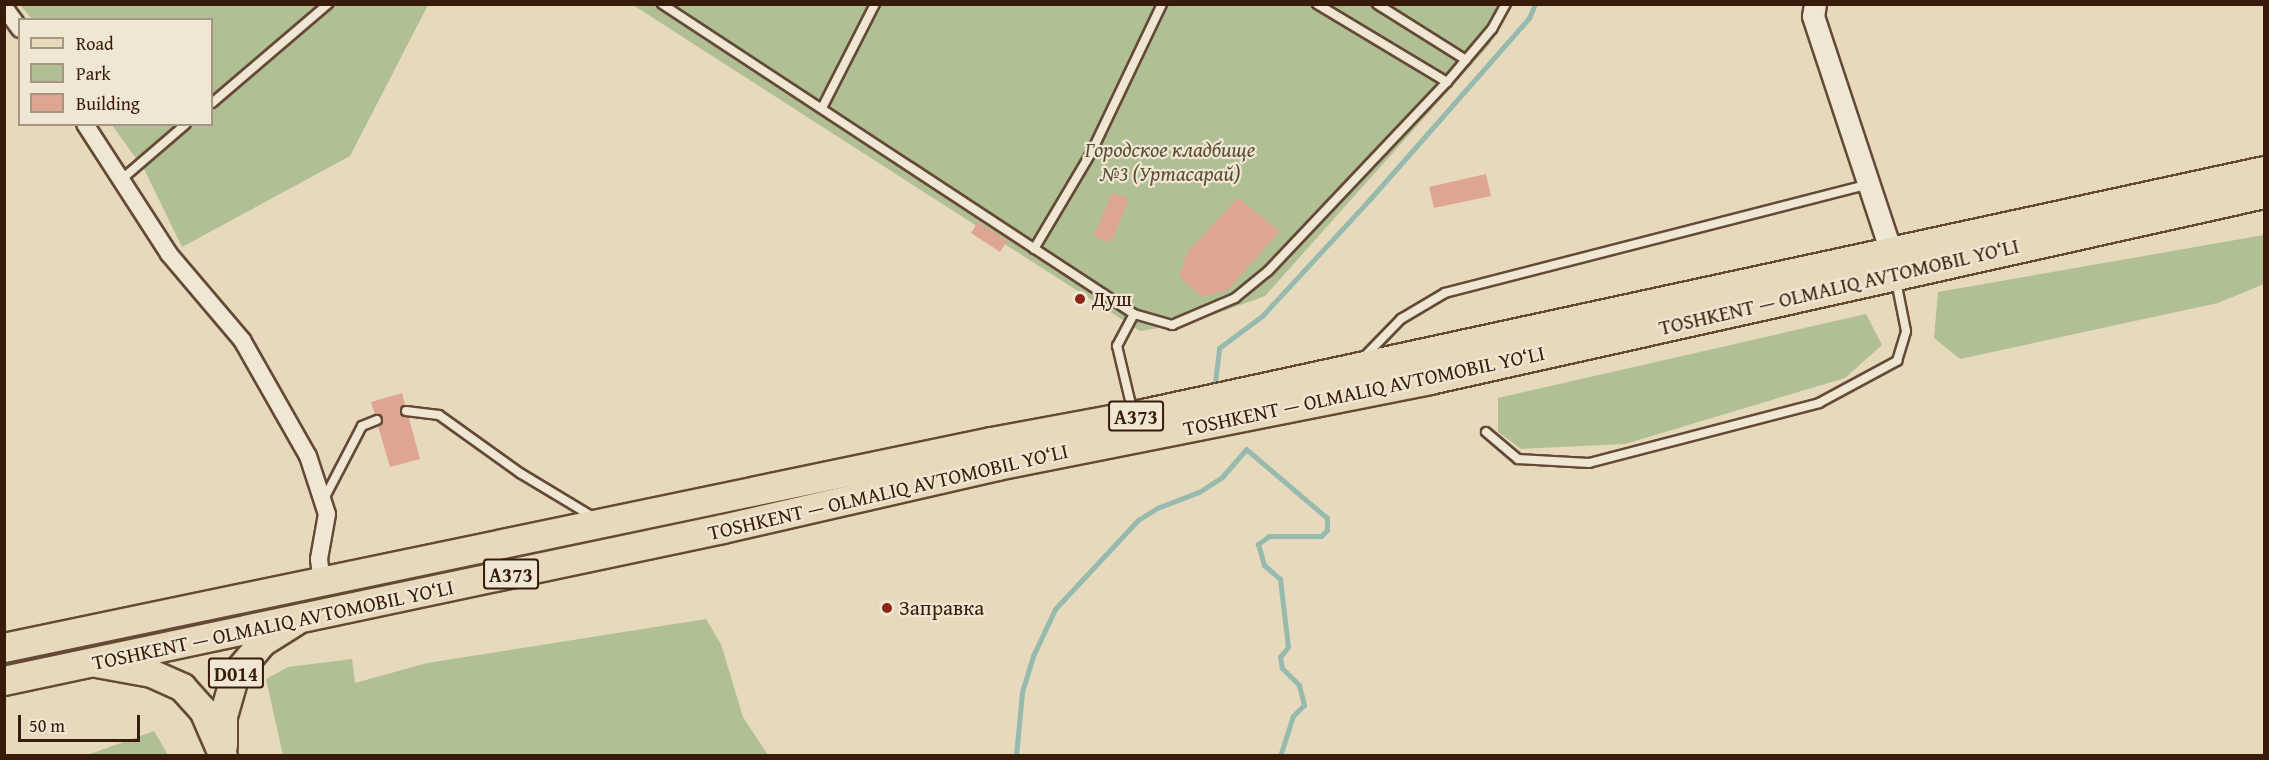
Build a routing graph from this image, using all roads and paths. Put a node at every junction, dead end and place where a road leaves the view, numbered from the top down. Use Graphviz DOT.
graph roads {
  1 [pos="328,4"];
  2 [pos="662,4"];
  3 [pos="875,4"];
  4 [pos="1162,4"];
  5 [pos="1317,4"];
  6 [pos="1377,4"];
  7 [pos="1506,4"];
  8 [pos="1815,4"];
  9 [pos="6,6"];
  10 [pos="18,26"];
  11 [pos="1466,60"];
  12 [pos="1448,82"];
  13 [pos="213,102"];
  14 [pos="822,108"];
  15 [pos="86,126"];
  16 [pos="184,126"];
  17 [pos="2265,171"];
  18 [pos="122,179"];
  19 [pos="1871,184"];
  20 [pos="2265,194"];
  21 [pos="1034,249"];
  22 [pos="1893,263"];
  23 [pos="1134,314"];
  24 [pos="1354,369"];
  25 [pos="406,411"];
  26 [pos="1134,416"];
  27 [pos="377,420"];
  28 [pos="1486,432"];
  29 [pos="323,500"];
  30 [pos="606,524"];
  31 [pos="322,584"];
  32 [pos="300,619"];
  33 [pos="4,648"];
  34 [pos="95,663"];
  35 [pos="4,681"];
  36 [pos="224,756"];
  1 -- 13 [label="lane"];
  2 -- 14 [label="lane"];
  3 -- 14 [label="lane"];
  4 -- 21 [label="lane"];
  5 -- 12 [label="lane"];
  6 -- 11 [label="lane"];
  7 -- 11 [label="lane"];
  8 -- 19 [label="street"];
  9 -- 10 [label="street"];
  11 -- 12 [label="lane"];
  12 -- 23 [label="lane"];
  14 -- 21 [label="lane"];
  15 -- 18 [label="street"];
  16 -- 18 [label="lane"];
  17 -- 22 [label="highway, TOSHKENT — OLMALIQ AVTOMOBIL YO‘LI / A373"];
  18 -- 29 [label="street"];
  19 -- 22 [label="street"];
  19 -- 24 [label="lane"];
  20 -- 22 [label="highway, TOSHKENT — OLMALIQ AVTOMOBIL YO‘LI / A373"];
  21 -- 23 [label="lane"];
  22 -- 24 [label="highway, TOSHKENT — OLMALIQ AVTOMOBIL YO‘LI / A373"];
  22 -- 28 [label="lane"];
  22 -- 32 [label="highway, TOSHKENT — OLMALIQ AVTOMOBIL YO‘LI / A373"];
  23 -- 26 [label="lane"];
  24 -- 26 [label="highway, TOSHKENT — OLMALIQ AVTOMOBIL YO‘LI / A373"];
  25 -- 30 [label="lane"];
  26 -- 30 [label="highway, TOSHKENT — OLMALIQ AVTOMOBIL YO‘LI / A373"];
  27 -- 29 [label="lane"];
  29 -- 31 [label="street"];
  30 -- 31 [label="highway, TOSHKENT — OLMALIQ AVTOMOBIL YO‘LI / A373"];
  31 -- 33 [label="highway, TOSHKENT — OLMALIQ AVTOMOBIL YO‘LI / A373"];
  32 -- 34 [label="highway, TOSHKENT — OLMALIQ AVTOMOBIL YO‘LI / A373"];
  32 -- 36 [label="main road, D014"];
  34 -- 35 [label="highway, TOSHKENT — OLMALIQ AVTOMOBIL YO‘LI / A373"];
  34 -- 36 [label="main road, D014"];
}
